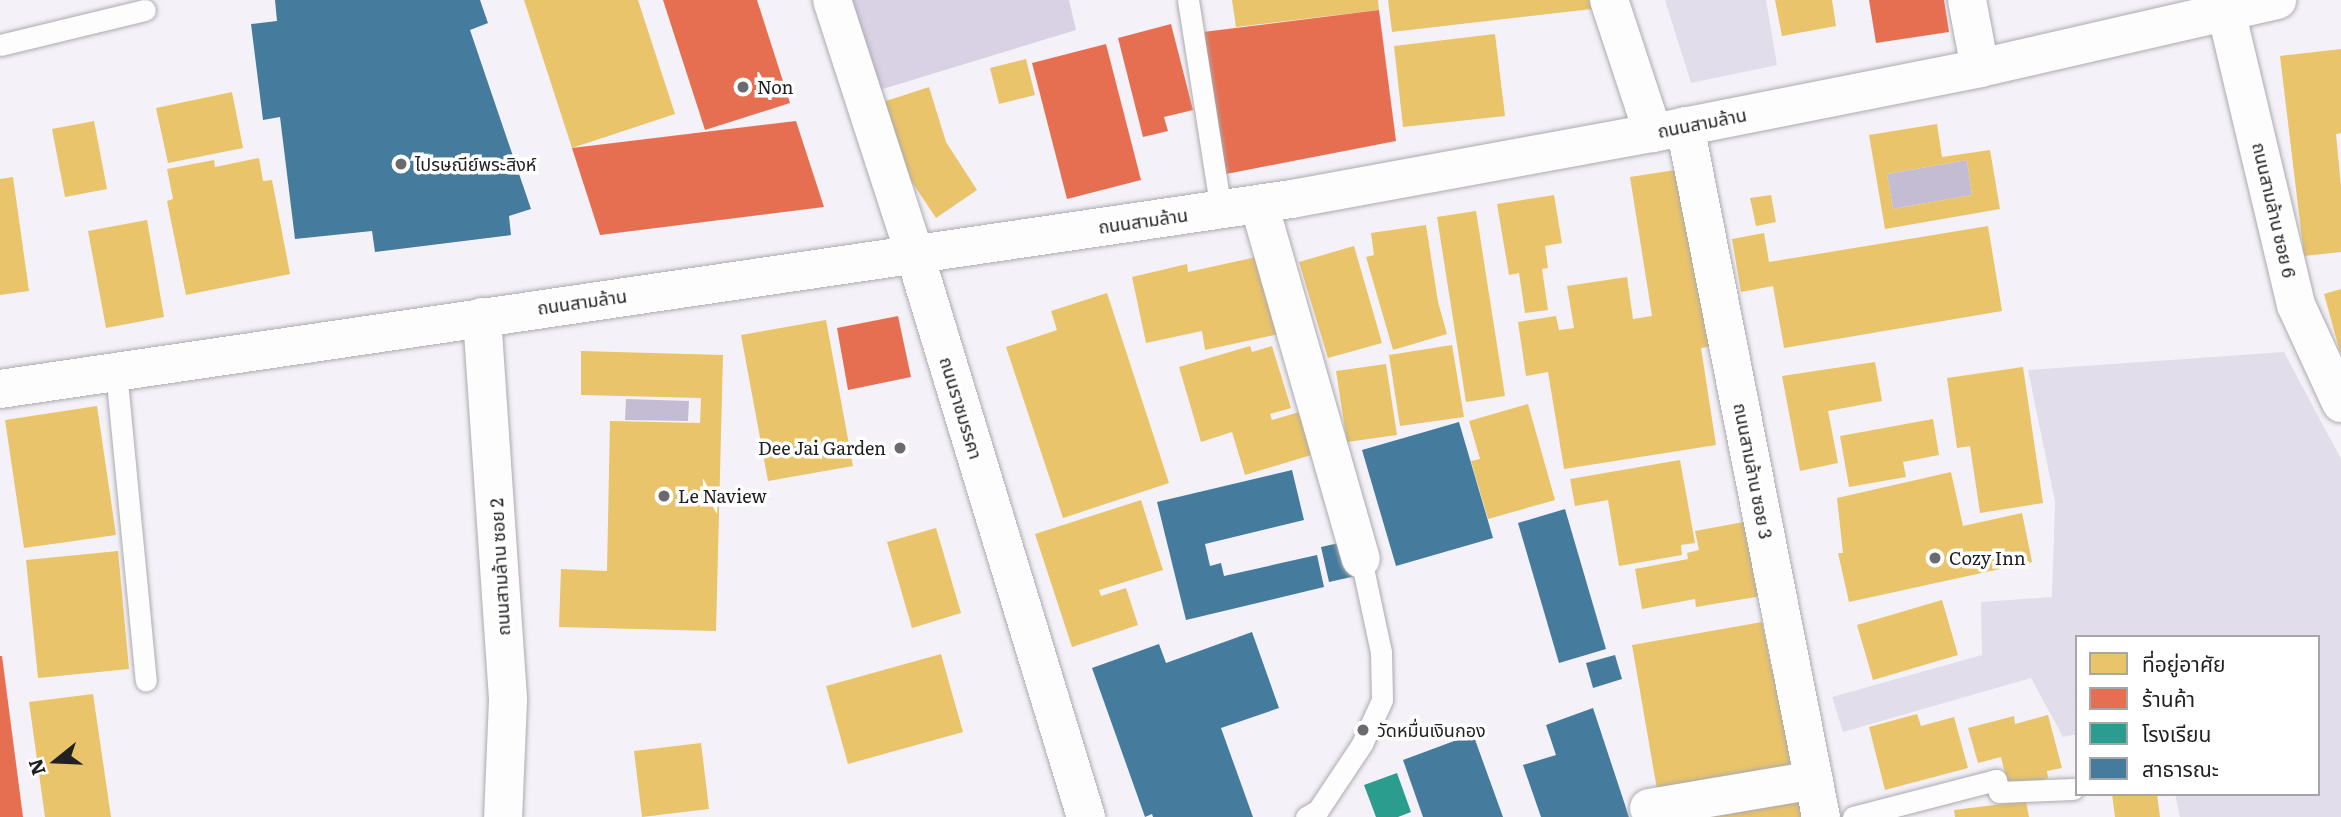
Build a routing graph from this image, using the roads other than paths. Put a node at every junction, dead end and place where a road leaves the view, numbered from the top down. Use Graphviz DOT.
graph roads {
  1 [pos="832,0"];
  2 [pos="1188,0"];
  3 [pos="1609,0"];
  4 [pos="1967,0"];
  5 [pos="2277,0"];
  6 [pos="145,10"];
  7 [pos="2226,11"];
  8 [pos="0,45"];
  9 [pos="1980,68"];
  10 [pos="1669,129"];
  11 [pos="1259,204"];
  12 [pos="1221,211"];
  13 [pos="914,252"];
  14 [pos="482,317"];
  15 [pos="116,371"];
  16 [pos="0,389"];
  17 [pos="2341,403"];
  18 [pos="1361,559"];
  19 [pos="146,681"];
  20 [pos="1814,780"];
  21 [pos="2073,789"];
  22 [pos="1649,808"];
  23 [pos="503,817"];
  24 [pos="1086,817"];
  25 [pos="1306,817"];
  26 [pos="1821,817"];
  27 [pos="1853,817"];
  1 -- 13 [label="street, ถนนราชมรรคา"];
  2 -- 12 [label="lane"];
  3 -- 10 [label="street, ถนนสามล้าน ซอย 3"];
  4 -- 9 [label="street"];
  5 -- 7 [label="street, ถนนสามล้าน"];
  6 -- 8 [label="lane"];
  7 -- 9 [label="street, ถนนสามล้าน"];
  7 -- 17 [label="street, ถนนสามล้าน ซอย 6"];
  9 -- 10 [label="street, ถนนสามล้าน"];
  10 -- 11 [label="street, ถนนสามล้าน"];
  10 -- 20 [label="street, ถนนสามล้าน ซอย 3"];
  11 -- 12 [label="street, ถนนสามล้าน"];
  11 -- 18 [label="street"];
  12 -- 13 [label="street, ถนนสามล้าน"];
  13 -- 14 [label="street, ถนนสามล้าน"];
  13 -- 24 [label="street, ถนนราชมรรคา"];
  14 -- 15 [label="street, ถนนสามล้าน"];
  14 -- 23 [label="street, ถนนสามล้าน ซอย 2"];
  15 -- 16 [label="street, ถนนสามล้าน"];
  15 -- 19 [label="lane"];
  18 -- 25 [label="lane"];
  20 -- 22 [label="street"];
  20 -- 26 [label="street, ถนนสามล้าน ซอย 3"];
  21 -- 27 [label="lane"];
}
